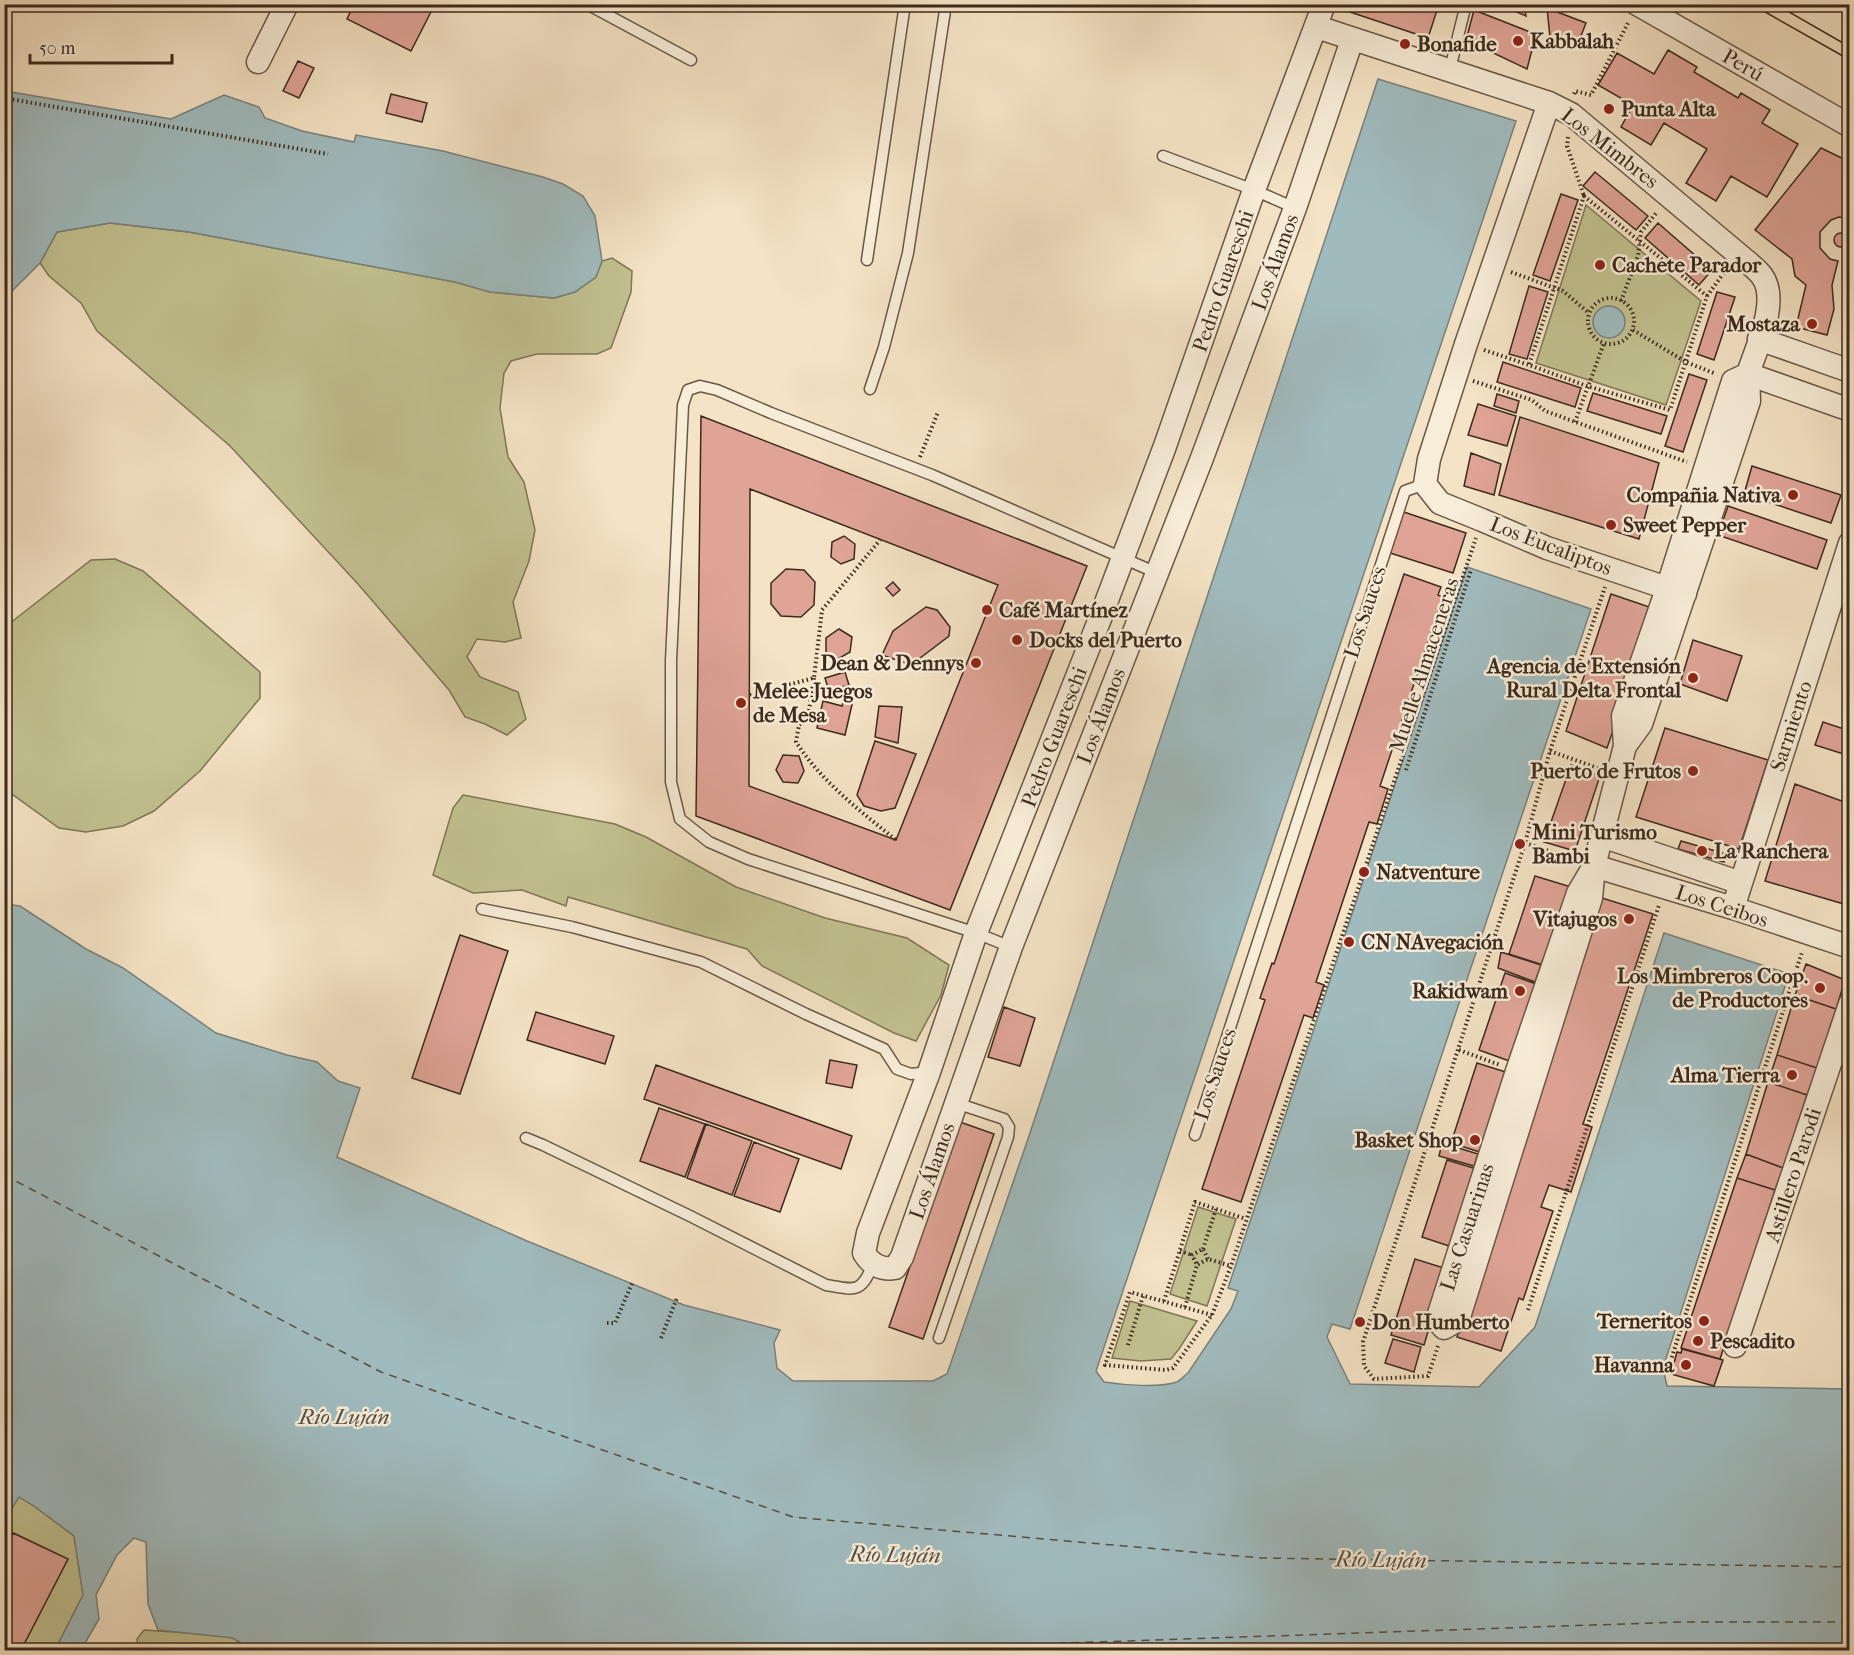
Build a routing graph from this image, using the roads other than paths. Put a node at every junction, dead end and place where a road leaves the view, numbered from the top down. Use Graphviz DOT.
graph roads {
  1 [pos="287,4"];
  2 [pos="587,4"];
  3 [pos="905,4"];
  4 [pos="946,4"];
  5 [pos="1324,4"];
  6 [pos="1466,4"];
  7 [pos="1637,4"];
  8 [pos="1317,27"];
  9 [pos="1352,40"];
  10 [pos="691,60"];
  11 [pos="258,62"];
  12 [pos="1450,69"];
  13 [pos="1549,103"];
  14 [pos="1850,126"];
  15 [pos="1163,156"];
  16 [pos="1254,190"];
  17 [pos="1296,208"];
  18 [pos="867,260"];
  19 [pos="1768,288"];
  20 [pos="1759,339"];
  21 [pos="1850,371"];
  22 [pos="1740,378"];
  23 [pos="870,389"];
  24 [pos="1850,410"];
  25 [pos="1165,446"];
  26 [pos="1202,458"];
  27 [pos="1425,484"];
  28 [pos="1849,544"];
  29 [pos="1123,558"];
  30 [pos="1157,573"];
  31 [pos="1676,592"];
  32 [pos="1602,836"];
  33 [pos="1594,866"];
  34 [pos="1741,883"];
  35 [pos="1733,908"];
  36 [pos="483,909"];
  37 [pos="976,933"];
  38 [pos="1011,947"];
  39 [pos="1850,947"];
  40 [pos="1850,1004"];
  41 [pos="937,1048"];
  42 [pos="971,1059"];
  43 [pos="929,1072"];
  44 [pos="956,1103"];
  45 [pos="1195,1135"];
  46 [pos="526,1138"];
  47 [pos="873,1264"];
  48 [pos="939,1338"];
  49 [pos="1735,1346"];
  1 -- 11 [label="street"];
  2 -- 10 [label="lane"];
  3 -- 18 [label="lane"];
  4 -- 23 [label="lane"];
  5 -- 8 [label="street, Pedro Guareschi"];
  6 -- 12 [label="lane"];
  7 -- 14 [label="street, Perú"];
  8 -- 9 [label="street, Los Mimbres"];
  8 -- 16 [label="street, Pedro Guareschi"];
  9 -- 12 [label="street, Los Mimbres"];
  9 -- 17 [label="street, Los Álamos"];
  12 -- 13 [label="street, Los Mimbres"];
  13 -- 19 [label="street, Los Mimbres"];
  13 -- 27 [label="street"];
  15 -- 16 [label="lane"];
  16 -- 17 [label="lane"];
  16 -- 25 [label="street, Pedro Guareschi"];
  17 -- 26 [label="street, Los Álamos"];
  19 -- 20 [label="street, Las Casuarinas"];
  20 -- 21 [label="street"];
  20 -- 22 [label="street, Las Casuarinas"];
  22 -- 24 [label="street"];
  22 -- 31 [label="street, Las Casuarinas"];
  22 -- 31 [label="street, Las Casuarinas"];
  25 -- 26 [label="street"];
  25 -- 29 [label="street, Pedro Guareschi"];
  26 -- 30 [label="street, Los Álamos"];
  27 -- 31 [label="street, Los Eucaliptos"];
  27 -- 45 [label="lane, Los Sauces"];
  28 -- 34 [label="street, Sarmiento"];
  29 -- 30 [label="lane"];
  29 -- 37 [label="street, Pedro Guareschi"];
  29 -- 37 [label="lane"];
  30 -- 38 [label="street, Los Álamos"];
  31 -- 32 [label="street, Las Casuarinas"];
  32 -- 33 [label="street, Las Casuarinas"];
  32 -- 34 [label="street"];
  33 -- 33 [label="street, Las Casuarinas"];
  33 -- 35 [label="street, Los Ceibos"];
  34 -- 35 [label="street, Sarmiento"];
  35 -- 39 [label="street, Los Ceibos"];
  36 -- 43 [label="lane"];
  37 -- 38 [label="lane"];
  37 -- 41 [label="street, Pedro Guareschi"];
  38 -- 42 [label="street, Los Álamos"];
  40 -- 49 [label="street, Astillero Parodi"];
  41 -- 42 [label="street"];
  41 -- 43 [label="street, Pedro Guareschi"];
  42 -- 44 [label="street, Los Álamos"];
  43 -- 47 [label="street, Pedro Guareschi"];
  44 -- 47 [label="street, Los Álamos"];
  44 -- 48 [label="lane"];
  46 -- 47 [label="lane"];
}
